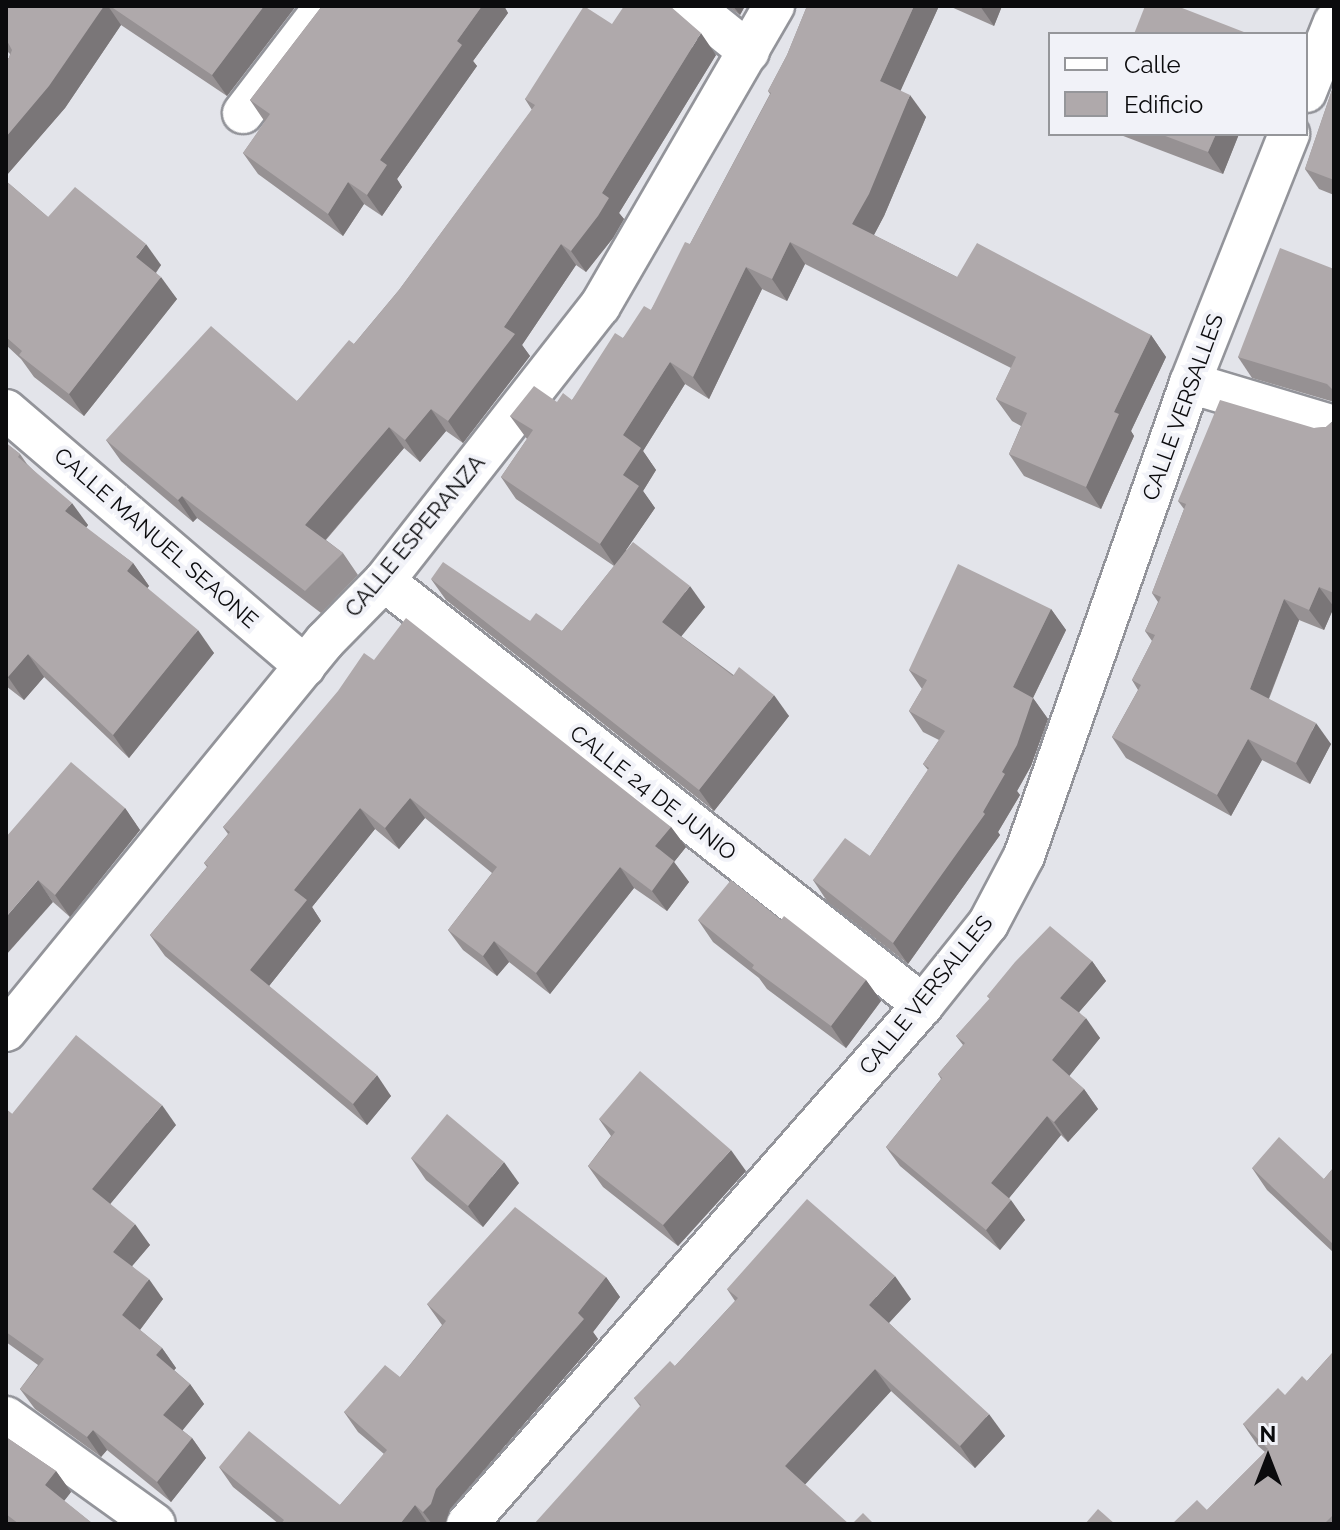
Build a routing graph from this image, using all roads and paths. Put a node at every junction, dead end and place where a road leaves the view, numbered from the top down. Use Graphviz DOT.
graph roads {
  1 [pos="325,6"];
  2 [pos="692,6"];
  3 [pos="774,6"];
  4 [pos="1334,22"];
  5 [pos="749,52"];
  6 [pos="1308,87"];
  7 [pos="243,113"];
  8 [pos="1288,136"];
  9 [pos="1190,383"];
  10 [pos="6,410"];
  11 [pos="1334,426"];
  12 [pos="384,581"];
  13 [pos="305,666"];
  14 [pos="923,1005"];
  15 [pos="6,1031"];
  16 [pos="6,1417"];
  17 [pos="155,1524"];
  18 [pos="467,1524"];
  1 -- 7 [label="street"];
  2 -- 5 [label="street"];
  3 -- 5 [label="street, CALLE ESPERANZA"];
  4 -- 6 [label="street"];
  5 -- 12 [label="street, CALLE ESPERANZA"];
  8 -- 9 [label="street, CALLE VERSALLES"];
  9 -- 11 [label="street"];
  9 -- 14 [label="street, CALLE VERSALLES"];
  10 -- 13 [label="street, CALLE MANUEL SEAONE"];
  12 -- 13 [label="street, CALLE ESPERANZA"];
  12 -- 14 [label="street, CALLE 24 DE JUNIO"];
  13 -- 15 [label="street, CALLE ESPERANZA"];
  14 -- 18 [label="street, CALLE VERSALLES"];
  16 -- 17 [label="street"];
}
